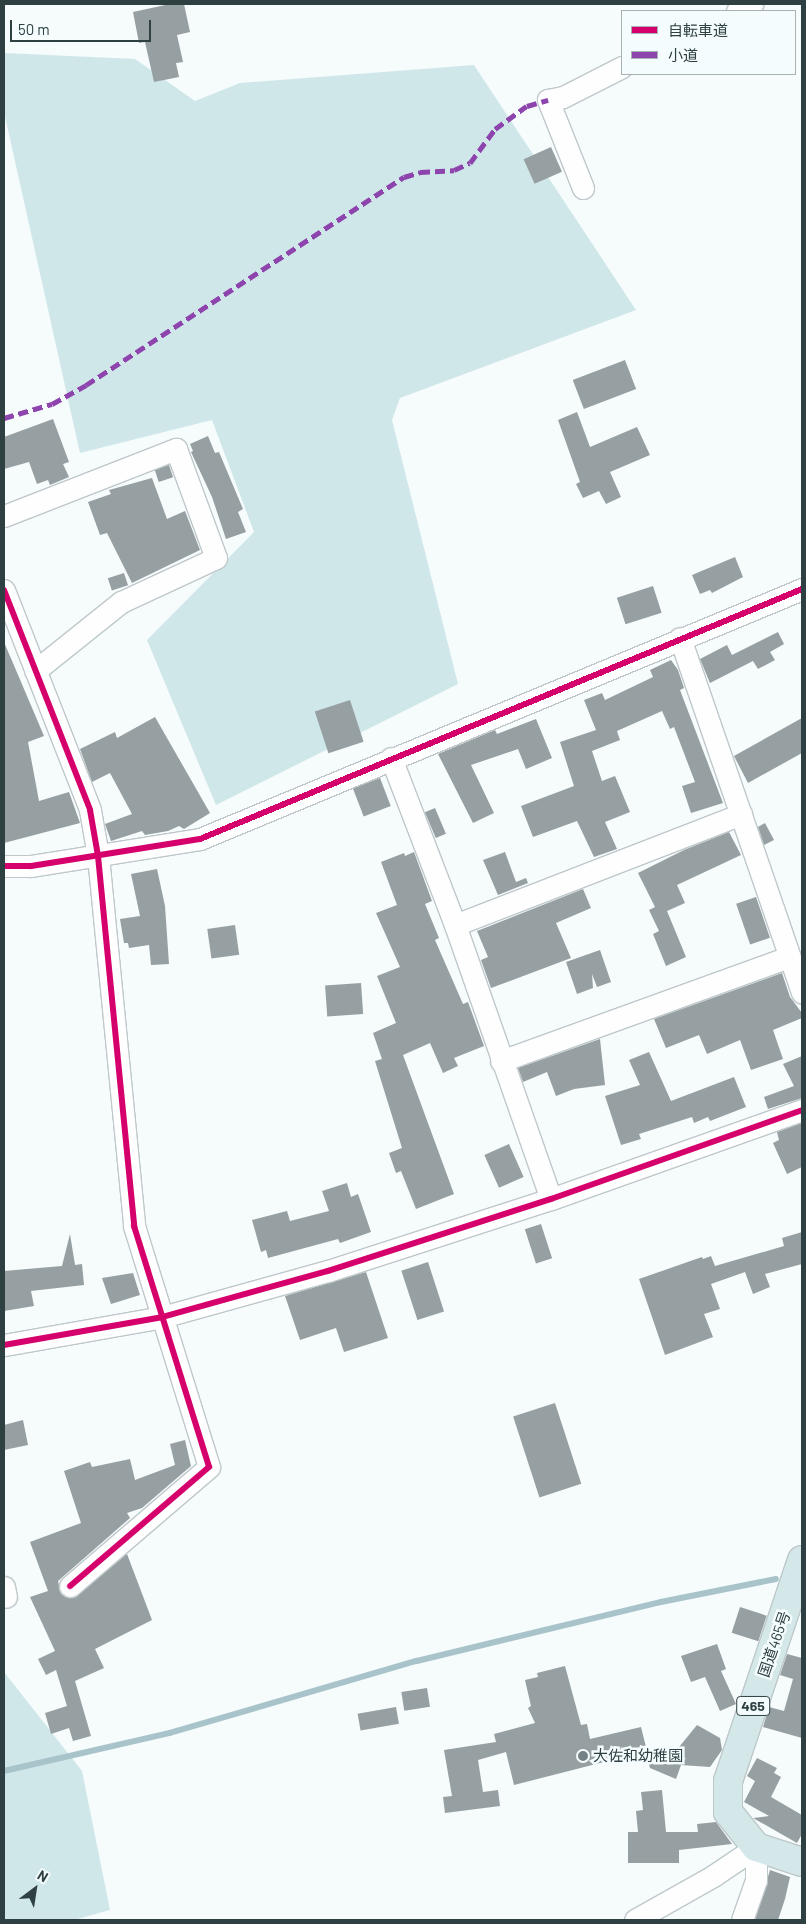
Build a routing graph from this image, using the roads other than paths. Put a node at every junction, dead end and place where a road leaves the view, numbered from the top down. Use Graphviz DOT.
graph roads {
  1 [pos="752,4"];
  2 [pos="739,10"];
  3 [pos="621,68"];
  4 [pos="582,188"];
  5 [pos="4,516"];
  6 [pos="802,589"];
  7 [pos="4,590"];
  8 [pos="9,619"];
  9 [pos="680,638"];
  10 [pos="34,671"];
  11 [pos="392,758"];
  12 [pos="740,814"];
  13 [pos="98,856"];
  14 [pos="4,866"];
  15 [pos="455,925"];
  16 [pos="789,957"];
  17 [pos="802,993"];
  18 [pos="501,1061"];
  19 [pos="802,1110"];
  20 [pos="551,1199"];
  21 [pos="162,1317"];
  22 [pos="4,1346"];
  23 [pos="802,1560"];
  24 [pos="70,1586"];
  25 [pos="756,1847"];
  26 [pos="802,1862"];
  27 [pos="635,1920"];
  28 [pos="742,1920"];
  1 -- 2 [label="street"];
  3 -- 4 [label="street"];
  5 -- 10 [label="street"];
  6 -- 9 [label="street"];
  7 -- 8 [label="street"];
  8 -- 10 [label="street"];
  9 -- 11 [label="street"];
  9 -- 12 [label="street"];
  10 -- 13 [label="street"];
  11 -- 13 [label="street"];
  11 -- 15 [label="street"];
  12 -- 15 [label="street"];
  12 -- 16 [label="street"];
  13 -- 14 [label="street"];
  13 -- 21 [label="street"];
  15 -- 18 [label="street"];
  16 -- 17 [label="street"];
  16 -- 18 [label="street"];
  18 -- 20 [label="street"];
  19 -- 20 [label="street"];
  20 -- 21 [label="street"];
  21 -- 22 [label="street"];
  21 -- 24 [label="street"];
  23 -- 25 [label="highway, 国道465号 / 465"];
  25 -- 26 [label="highway"];
  25 -- 27 [label="street"];
  25 -- 28 [label="street"];
}
